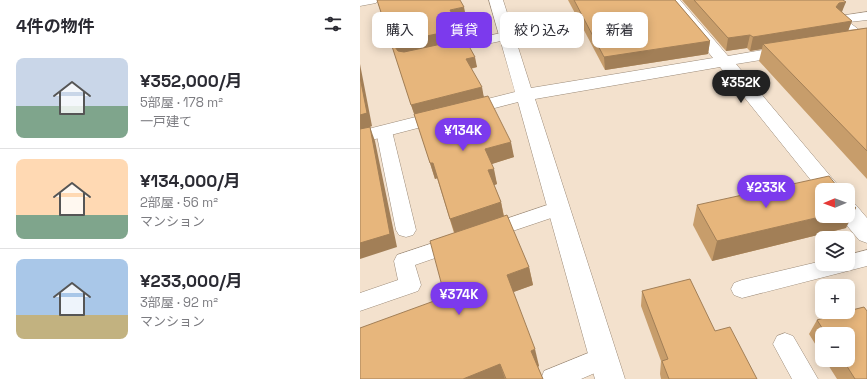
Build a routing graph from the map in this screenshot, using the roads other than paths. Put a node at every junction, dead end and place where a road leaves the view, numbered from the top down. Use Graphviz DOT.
graph roads {
  1 [pos="371,0"];
  2 [pos="496,0"];
  3 [pos="673,0"];
  4 [pos="360,2"];
  5 [pos="500,14"];
  6 [pos="867,16"];
  7 [pos="500,37"];
  8 [pos="865,38"];
  9 [pos="839,42"];
  10 [pos="809,47"];
  11 [pos="510,48"];
  12 [pos="430,52"];
  13 [pos="725,61"];
  14 [pos="524,95"];
  15 [pos="384,131"];
  16 [pos="360,137"];
  17 [pos="825,183"];
  18 [pos="559,208"];
  19 [pos="855,219"];
  20 [pos="406,230"];
  21 [pos="867,234"];
  22 [pos="867,258"];
  23 [pos="855,261"];
  24 [pos="815,271"];
  25 [pos="742,289"];
  26 [pos="360,302"];
  27 [pos="786,344"];
  28 [pos="606,369"];
  29 [pos="553,379"];
  30 [pos="806,379"];
  1 -- 4 [label="street"];
  2 -- 5 [label="street"];
  3 -- 13 [label="street"];
  6 -- 8 [label="lane"];
  7 -- 12 [label="lane"];
  8 -- 9 [label="street"];
  10 -- 13 [label="street"];
  11 -- 14 [label="street"];
  13 -- 14 [label="street"];
  13 -- 17 [label="street"];
  14 -- 15 [label="street"];
  14 -- 18 [label="street"];
  15 -- 16 [label="street"];
  15 -- 20 [label="lane"];
  18 -- 26 [label="lane"];
  18 -- 28 [label="street"];
  19 -- 21 [label="street"];
  22 -- 23 [label="lane"];
  24 -- 25 [label="lane"];
  27 -- 30 [label="lane"];
  28 -- 29 [label="lane"];
}
